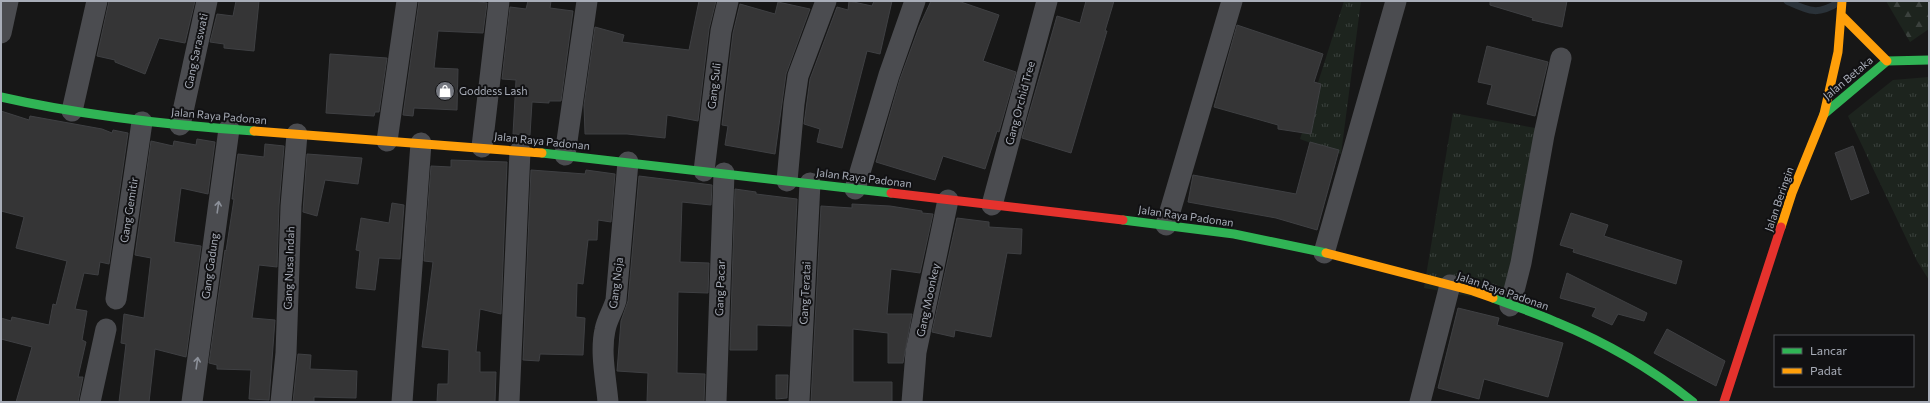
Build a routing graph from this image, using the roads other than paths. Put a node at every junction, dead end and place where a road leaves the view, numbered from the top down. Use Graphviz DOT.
graph roads {
  1 [pos="8,1"];
  2 [pos="97,1"];
  3 [pos="207,1"];
  4 [pos="407,1"];
  5 [pos="499,1"];
  6 [pos="587,1"];
  7 [pos="728,1"];
  8 [pos="826,1"];
  9 [pos="915,1"];
  10 [pos="1047,1"];
  11 [pos="1232,1"];
  12 [pos="1396,1"];
  13 [pos="1842,1"];
  14 [pos="1841,15"];
  15 [pos="1,33"];
  16 [pos="1561,58"];
  17 [pos="1929,60"];
  18 [pos="1887,62"];
  19 [pos="1,97"];
  20 [pos="72,110"];
  21 [pos="1824,114"];
  22 [pos="142,122"];
  23 [pos="180,125"];
  24 [pos="229,129"];
  25 [pos="297,134"];
  26 [pos="387,141"];
  27 [pos="421,143"];
  28 [pos="482,147"];
  29 [pos="520,151"];
  30 [pos="565,155"];
  31 [pos="628,162"];
  32 [pos="704,171"];
  33 [pos="724,173"];
  34 [pos="787,181"];
  35 [pos="810,183"];
  36 [pos="855,189"];
  37 [pos="948,200"];
  38 [pos="992,204"];
  39 [pos="1166,225"];
  40 [pos="1324,253"];
  41 [pos="1450,285"];
  42 [pos="116,298"];
  43 [pos="1510,306"];
  44 [pos="106,329"];
  45 [pos="90,402"];
  46 [pos="192,402"];
  47 [pos="282,402"];
  48 [pos="402,402"];
  49 [pos="509,402"];
  50 [pos="608,402"];
  51 [pos="716,402"];
  52 [pos="799,402"];
  53 [pos="912,402"];
  54 [pos="1420,402"];
  55 [pos="1693,402"];
  56 [pos="1724,402"];
  1 -- 15 [label="street"];
  2 -- 20 [label="street"];
  3 -- 23 [label="street, Gang Saraswati"];
  4 -- 26 [label="street"];
  5 -- 28 [label="street"];
  6 -- 30 [label="street"];
  7 -- 32 [label="street, Gang Suli"];
  8 -- 34 [label="street"];
  9 -- 36 [label="street"];
  10 -- 38 [label="street, Gang Orchid Tree"];
  11 -- 39 [label="street"];
  12 -- 40 [label="street"];
  13 -- 14 [label="main road, Jalan Beringin"];
  14 -- 18 [label="main road, Jalan Betaka"];
  14 -- 21 [label="main road, Jalan Beringin"];
  16 -- 43 [label="street"];
  17 -- 18 [label="main road, Jalan Betaka"];
  18 -- 21 [label="main road, Jalan Betaka"];
  19 -- 20 [label="main road, Jalan Raya Padonan"];
  20 -- 22 [label="main road, Jalan Raya Padonan"];
  21 -- 56 [label="main road, Jalan Beringin"];
  22 -- 23 [label="main road, Jalan Raya Padonan"];
  22 -- 42 [label="street, Gang Gemitir"];
  23 -- 24 [label="main road, Jalan Raya Padonan"];
  24 -- 25 [label="main road, Jalan Raya Padonan"];
  46 -- 24 [label="street, Gang Gadung, one-way"];
  25 -- 26 [label="main road, Jalan Raya Padonan"];
  25 -- 47 [label="street, Gang Nusa Indah"];
  26 -- 27 [label="main road, Jalan Raya Padonan"];
  27 -- 28 [label="main road, Jalan Raya Padonan"];
  27 -- 48 [label="street"];
  28 -- 29 [label="main road, Jalan Raya Padonan"];
  29 -- 30 [label="main road, Jalan Raya Padonan"];
  29 -- 49 [label="street"];
  30 -- 31 [label="main road, Jalan Raya Padonan"];
  31 -- 32 [label="main road, Jalan Raya Padonan"];
  31 -- 50 [label="street, Gang Noja"];
  32 -- 33 [label="main road, Jalan Raya Padonan"];
  33 -- 34 [label="main road, Jalan Raya Padonan"];
  33 -- 51 [label="street, Gang Pacar"];
  34 -- 35 [label="main road, Jalan Raya Padonan"];
  35 -- 36 [label="main road, Jalan Raya Padonan"];
  35 -- 52 [label="street, Gang Teratai"];
  36 -- 37 [label="main road, Jalan Raya Padonan"];
  37 -- 38 [label="main road, Jalan Raya Padonan"];
  37 -- 53 [label="street, Gang Moonkey"];
  38 -- 39 [label="main road, Jalan Raya Padonan"];
  39 -- 40 [label="main road, Jalan Raya Padonan"];
  40 -- 41 [label="main road, Jalan Raya Padonan"];
  41 -- 43 [label="main road, Jalan Raya Padonan"];
  41 -- 54 [label="street"];
  43 -- 55 [label="main road, Jalan Raya Padonan"];
  44 -- 45 [label="street"];
}
